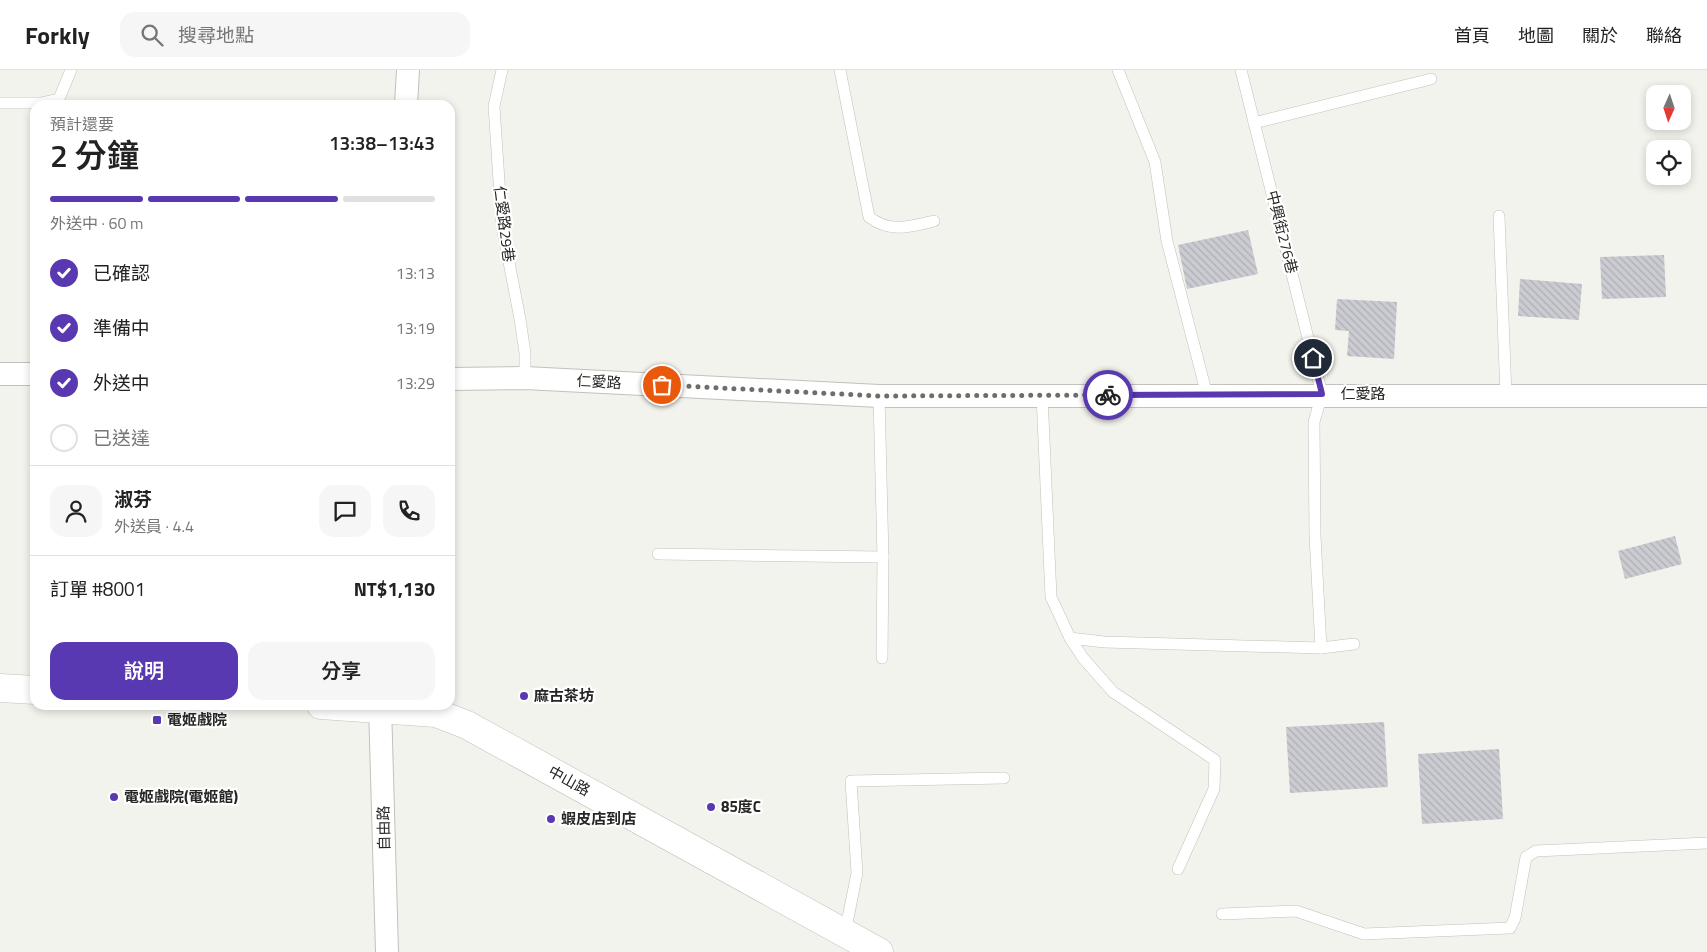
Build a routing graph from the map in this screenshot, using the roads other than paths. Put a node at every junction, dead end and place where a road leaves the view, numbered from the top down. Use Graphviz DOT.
graph roads {
  1 [pos="71,70"];
  2 [pos="408,70"];
  3 [pos="502,70"];
  4 [pos="840,70"];
  5 [pos="1118,70"];
  6 [pos="1242,70"];
  7 [pos="1431,79"];
  8 [pos="54,100"];
  9 [pos="406,100"];
  10 [pos="0,103"];
  11 [pos="30,103"];
  12 [pos="1254,122"];
  13 [pos="1499,216"];
  14 [pos="934,221"];
  15 [pos="0,374"];
  16 [pos="30,374"];
  17 [pos="525,378"];
  18 [pos="455,379"];
  19 [pos="1322,394"];
  20 [pos="1042,395"];
  21 [pos="1207,395"];
  22 [pos="1506,395"];
  23 [pos="879,396"];
  24 [pos="1707,396"];
  25 [pos="658,554"];
  26 [pos="883,557"];
  27 [pos="1070,638"];
  28 [pos="1354,644"];
  29 [pos="1320,648"];
  30 [pos="882,658"];
  31 [pos="0,688"];
  32 [pos="30,690"];
  33 [pos="380,710"];
  34 [pos="408,710"];
  35 [pos="1004,778"];
  36 [pos="1707,843"];
  37 [pos="1178,869"];
  38 [pos="1222,914"];
  39 [pos="845,933"];
  40 [pos="387,952"];
  41 [pos="879,952"];
  1 -- 8 [label="lane"];
  2 -- 9 [label="street"];
  3 -- 17 [label="lane, 仁愛路29巷"];
  4 -- 14 [label="lane"];
  5 -- 21 [label="lane"];
  6 -- 12 [label="lane, 中興街276巷"];
  7 -- 12 [label="lane"];
  10 -- 11 [label="lane"];
  12 -- 19 [label="lane, 中興街276巷"];
  13 -- 22 [label="lane"];
  15 -- 16 [label="street"];
  17 -- 18 [label="street, 仁愛路"];
  17 -- 23 [label="street, 仁愛路"];
  19 -- 21 [label="street, 仁愛路"];
  19 -- 22 [label="street, 仁愛路"];
  19 -- 29 [label="lane"];
  20 -- 21 [label="street, 仁愛路"];
  20 -- 23 [label="street, 仁愛路"];
  20 -- 27 [label="lane"];
  22 -- 24 [label="street, 仁愛路"];
  23 -- 26 [label="lane"];
  25 -- 26 [label="lane"];
  26 -- 30 [label="lane"];
  27 -- 29 [label="lane"];
  27 -- 37 [label="lane"];
  28 -- 29 [label="lane"];
  31 -- 32 [label="main road"];
  33 -- 40 [label="street, 自由路"];
  34 -- 39 [label="main road, 中山路"];
  35 -- 39 [label="lane"];
  36 -- 38 [label="lane"];
  39 -- 41 [label="main road, 中山路"];
}
